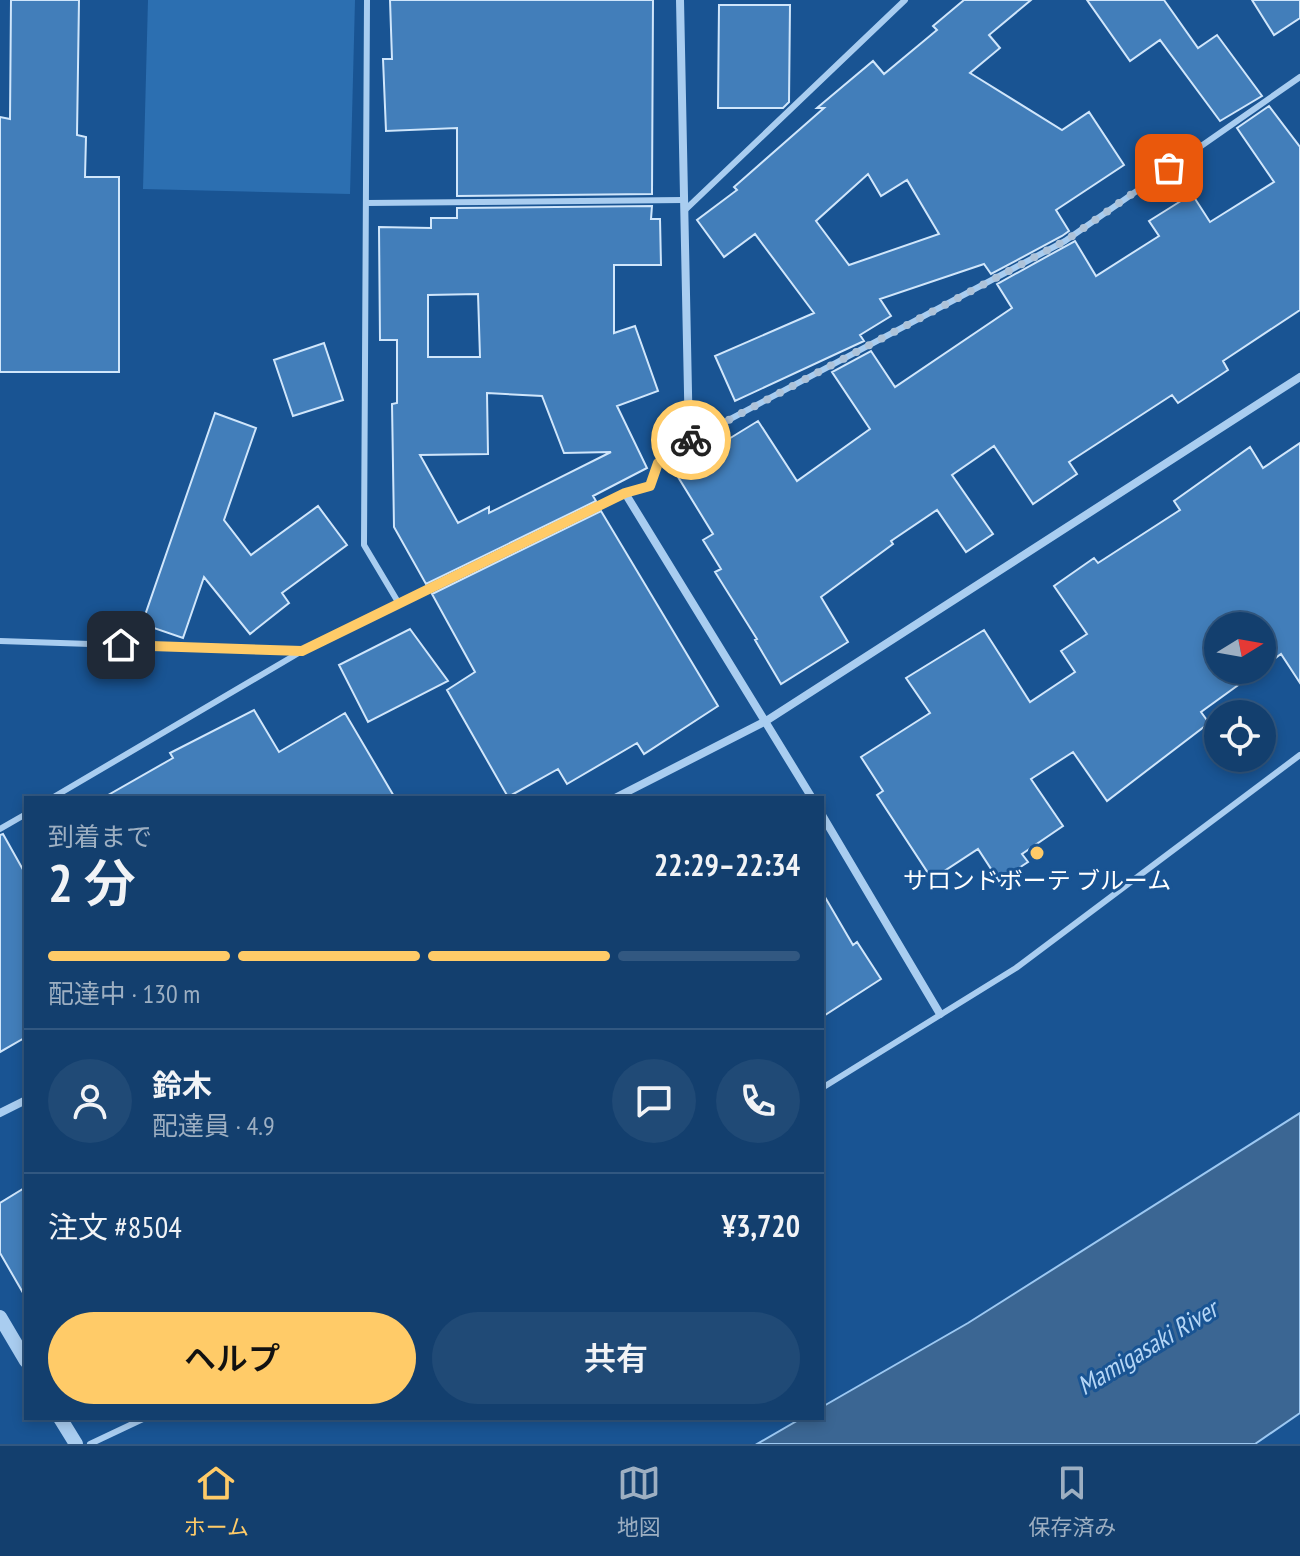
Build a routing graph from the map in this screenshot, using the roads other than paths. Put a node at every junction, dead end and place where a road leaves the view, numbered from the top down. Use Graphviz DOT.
graph roads {
  1 [pos="367,0"];
  2 [pos="680,0"];
  3 [pos="905,0"];
  4 [pos="1300,77"];
  5 [pos="683,200"];
  6 [pos="366,203"];
  7 [pos="683,212"];
  8 [pos="1300,377"];
  9 [pos="689,441"];
  10 [pos="625,493"];
  11 [pos="398,602"];
  12 [pos="0,641"];
  13 [pos="302,651"];
  14 [pos="766,721"];
  15 [pos="1300,755"];
  16 [pos="55,796"];
  17 [pos="619,796"];
  18 [pos="811,796"];
  19 [pos="24,815"];
  20 [pos="824,818"];
  21 [pos="0,829"];
  22 [pos="940,1014"];
  23 [pos="824,1087"];
  24 [pos="24,1101"];
  25 [pos="0,1113"];
  26 [pos="0,1317"];
  27 [pos="24,1358"];
  28 [pos="61,1420"];
  29 [pos="141,1420"];
  30 [pos="76,1444"];
  31 [pos="90,1444"];
  1 -- 6 [label="lane"];
  2 -- 5 [label="street"];
  3 -- 7 [label="lane"];
  4 -- 9 [label="lane"];
  5 -- 6 [label="lane"];
  5 -- 7 [label="street"];
  6 -- 11 [label="lane"];
  7 -- 9 [label="street"];
  8 -- 14 [label="street"];
  9 -- 10 [label="street"];
  10 -- 11 [label="lane"];
  10 -- 14 [label="street"];
  11 -- 13 [label="lane"];
  12 -- 13 [label="lane"];
  13 -- 16 [label="lane"];
  14 -- 17 [label="street"];
  14 -- 18 [label="street"];
  15 -- 22 [label="lane"];
  19 -- 21 [label="lane"];
  20 -- 22 [label="street"];
  22 -- 23 [label="lane"];
  24 -- 25 [label="street"];
  26 -- 27 [label="street"];
  28 -- 30 [label="street"];
  29 -- 31 [label="lane"];
}
